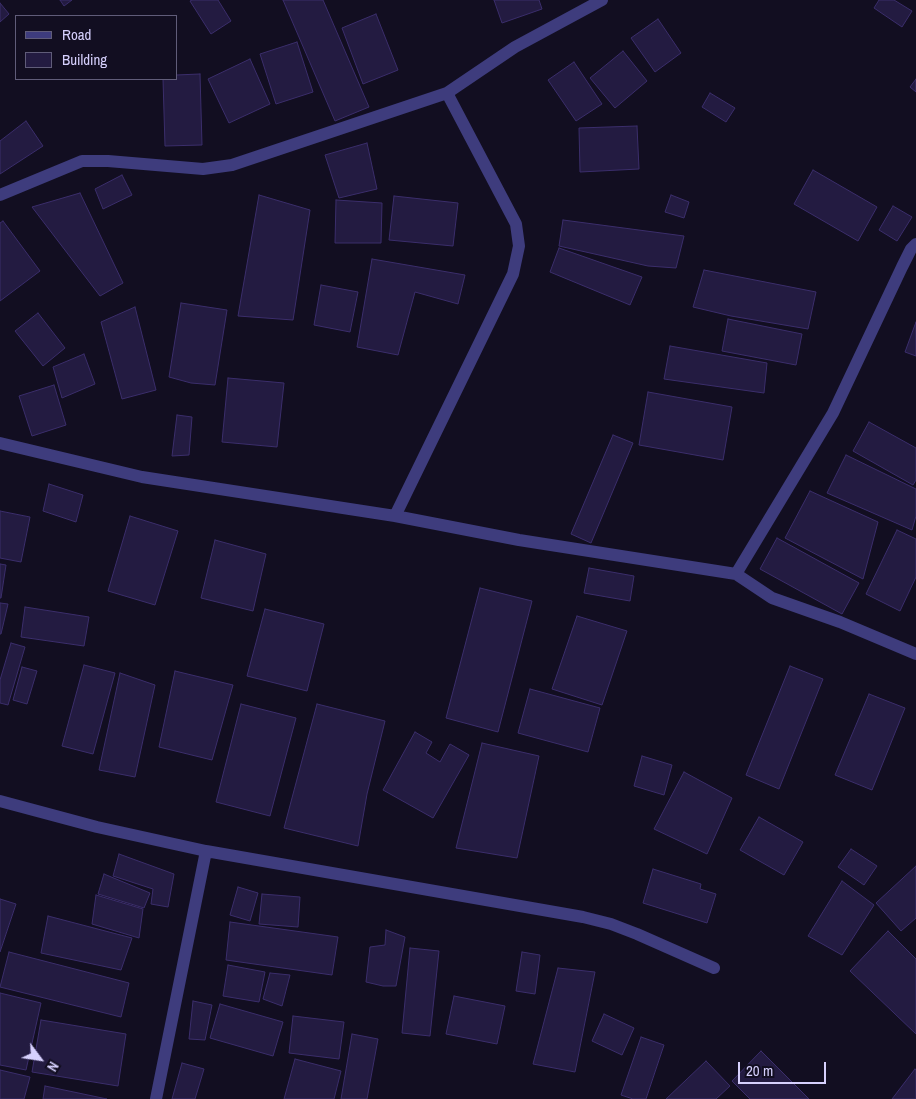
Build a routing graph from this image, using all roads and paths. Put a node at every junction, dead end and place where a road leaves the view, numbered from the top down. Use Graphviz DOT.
graph roads {
  1 [pos="602,0"];
  2 [pos="447,93"];
  3 [pos="0,196"];
  4 [pos="916,244"];
  5 [pos="0,443"];
  6 [pos="395,516"];
  7 [pos="736,574"];
  8 [pos="916,654"];
  9 [pos="0,801"];
  10 [pos="206,851"];
  11 [pos="714,968"];
  12 [pos="156,1099"];
  1 -- 2 [label="street"];
  2 -- 3 [label="street"];
  2 -- 6 [label="street"];
  4 -- 7 [label="street"];
  5 -- 6 [label="street"];
  6 -- 7 [label="street"];
  7 -- 8 [label="street"];
  9 -- 10 [label="street"];
  10 -- 11 [label="street"];
  10 -- 12 [label="street"];
}
